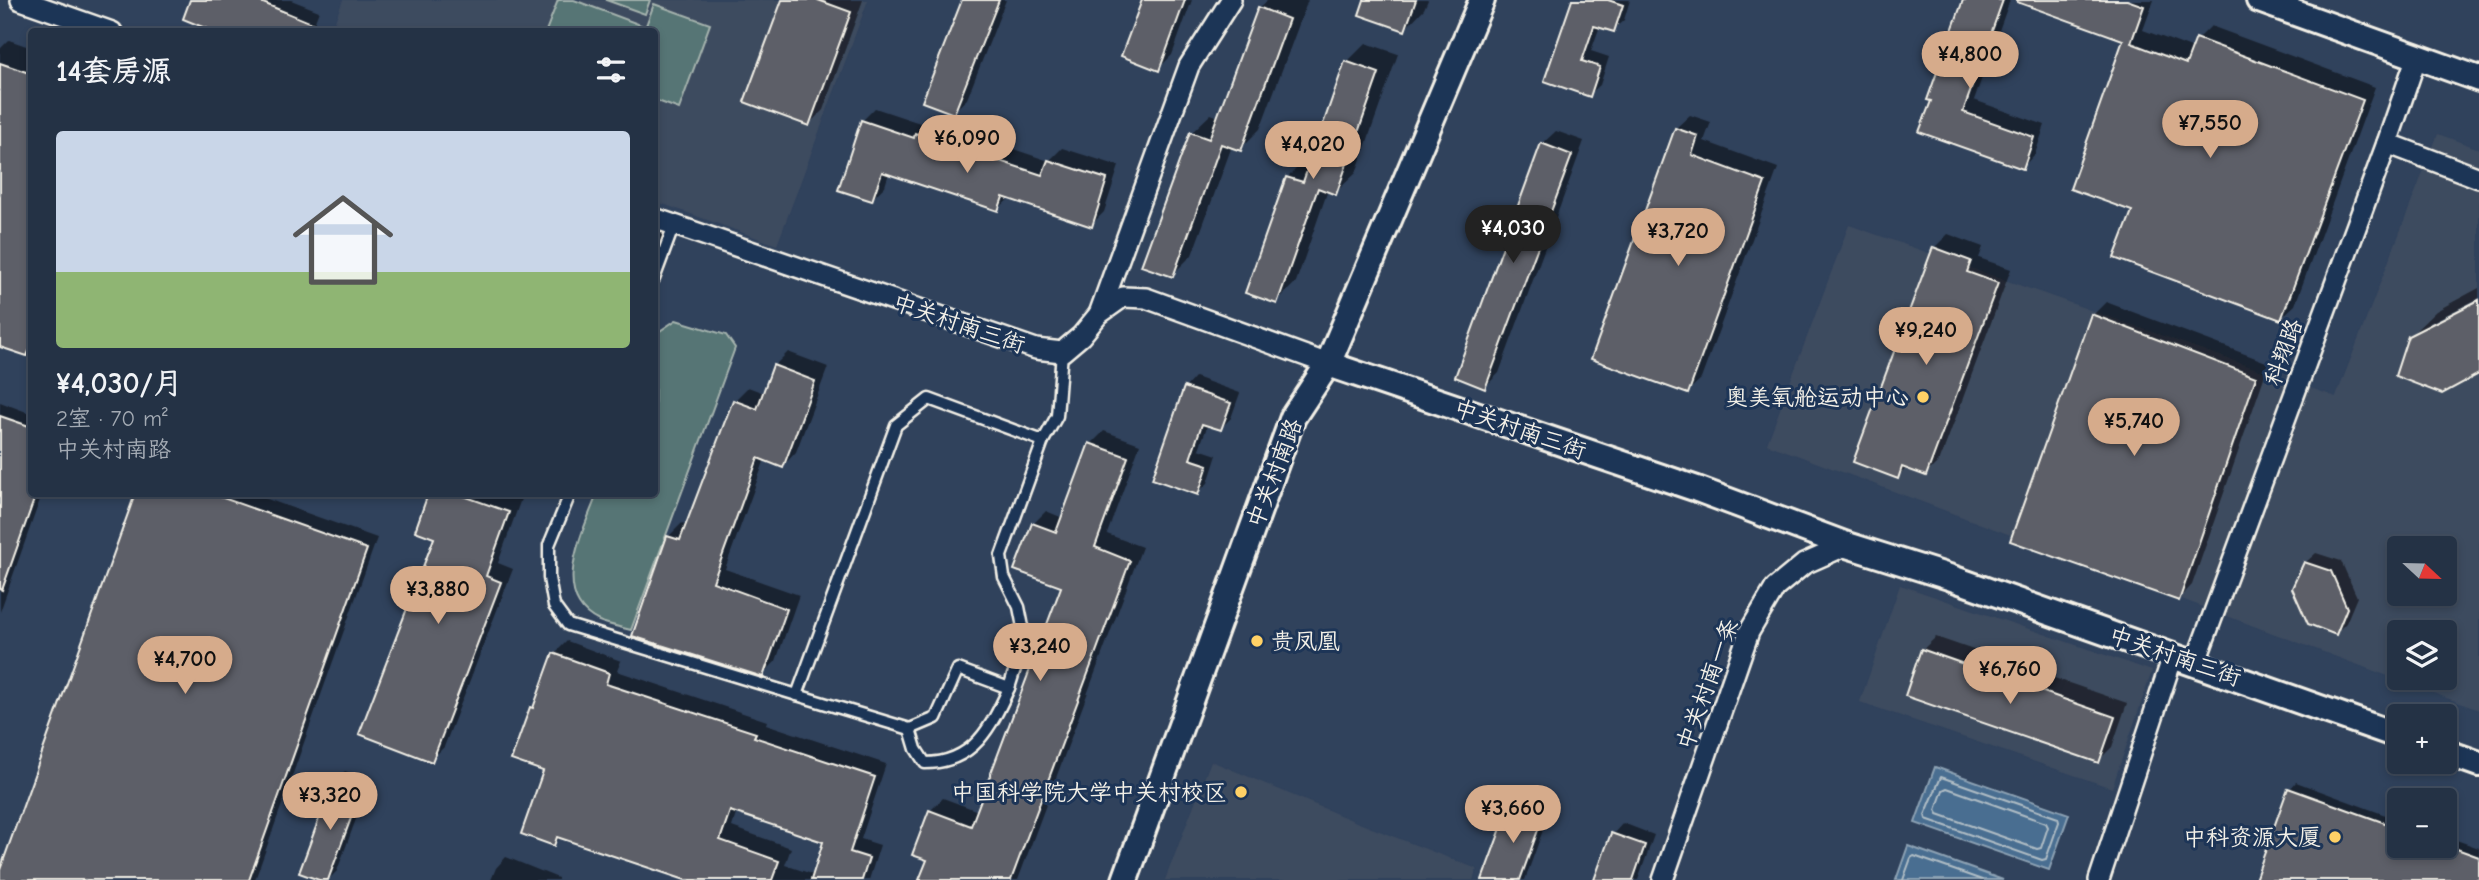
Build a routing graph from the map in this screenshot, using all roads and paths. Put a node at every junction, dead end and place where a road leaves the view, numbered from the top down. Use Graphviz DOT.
graph roads {
  1 [pos="21,0"];
  2 [pos="1231,0"];
  3 [pos="1482,0"];
  4 [pos="2259,0"];
  5 [pos="101,28"];
  6 [pos="2417,56"];
  7 [pos="2479,79"];
  8 [pos="2387,143"];
  9 [pos="2479,178"];
  10 [pos="658,219"];
  11 [pos="674,225"];
  12 [pos="658,268"];
  13 [pos="1099,314"];
  14 [pos="1062,352"];
  15 [pos="1328,364"];
  16 [pos="1043,441"];
  17 [pos="569,497"];
  18 [pos="1847,545"];
  19 [pos="2184,660"];
  20 [pos="1009,688"];
  21 [pos="797,695"];
  22 [pos="910,729"];
  23 [pos="2387,732"];
  24 [pos="2457,756"];
  25 [pos="2479,764"];
  26 [pos="1125,880"];
  27 [pos="1664,880"];
  28 [pos="2099,880"];
  1 -- 5 [label="street"];
  2 -- 13 [label="street"];
  3 -- 15 [label="street, 中关村南路"];
  4 -- 6 [label="street"];
  6 -- 7 [label="street"];
  6 -- 8 [label="street, 科翔路"];
  8 -- 9 [label="street"];
  8 -- 19 [label="street, 科翔路"];
  10 -- 11 [label="street, 中关村南三街"];
  11 -- 12 [label="lane"];
  11 -- 14 [label="street, 中关村南三街"];
  13 -- 14 [label="street, 中关村南三街"];
  13 -- 15 [label="street, 中关村南三街"];
  14 -- 16 [label="lane"];
  15 -- 18 [label="street, 中关村南三街"];
  15 -- 26 [label="street, 中关村南路"];
  16 -- 20 [label="lane"];
  16 -- 21 [label="lane"];
  17 -- 21 [label="lane"];
  18 -- 19 [label="street, 中关村南三街"];
  18 -- 27 [label="street, 中关村南一条"];
  19 -- 23 [label="street, 中关村南三街"];
  19 -- 28 [label="street, 科翔路"];
  20 -- 22 [label="lane"];
  20 -- 22 [label="lane"];
  21 -- 22 [label="lane"];
  24 -- 25 [label="street"];
}
